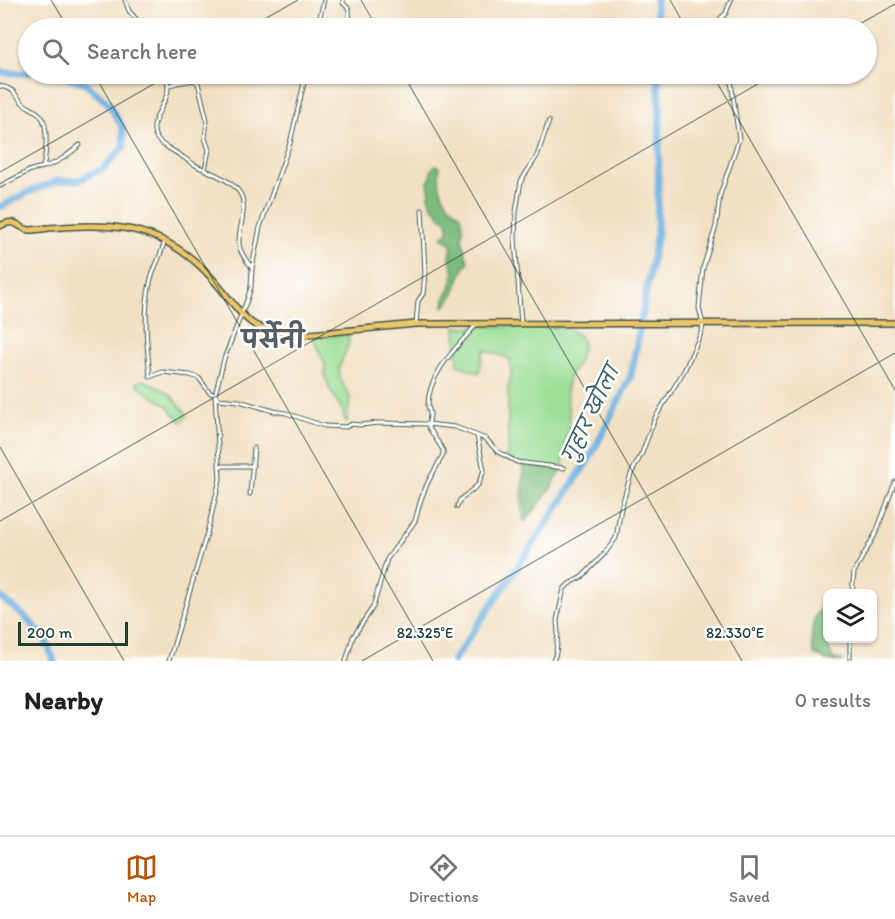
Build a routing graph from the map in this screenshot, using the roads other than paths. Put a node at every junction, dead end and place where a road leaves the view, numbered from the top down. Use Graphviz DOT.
graph roads {
  1 [pos="125,0"];
  2 [pos="324,0"];
  3 [pos="343,0"];
  4 [pos="731,0"];
  5 [pos="135,18"];
  6 [pos="320,18"];
  7 [pos="349,18"];
  8 [pos="721,18"];
  9 [pos="173,84"];
  10 [pos="198,84"];
  11 [pos="304,84"];
  12 [pos="731,84"];
  13 [pos="0,86"];
  14 [pos="168,86"];
  15 [pos="549,121"];
  16 [pos="80,145"];
  17 [pos="43,167"];
  18 [pos="205,170"];
  19 [pos="0,186"];
  20 [pos="422,210"];
  21 [pos="0,226"];
  22 [pos="164,242"];
  23 [pos="252,268"];
  24 [pos="241,315"];
  25 [pos="895,323"];
  26 [pos="416,324"];
  27 [pos="477,324"];
  28 [pos="521,324"];
  29 [pos="703,324"];
  30 [pos="215,395"];
  31 [pos="428,424"];
  32 [pos="477,436"];
  33 [pos="254,448"];
  34 [pos="219,466"];
  35 [pos="253,466"];
  36 [pos="564,468"];
  37 [pos="895,482"];
  38 [pos="250,494"];
  39 [pos="457,507"];
  40 [pos="852,589"];
  41 [pos="850,643"];
  42 [pos="170,661"];
  43 [pos="346,661"];
  44 [pos="553,661"];
  45 [pos="850,661"];
  1 -- 5 [label="street"];
  2 -- 6 [label="street"];
  3 -- 7 [label="street"];
  4 -- 8 [label="street"];
  9 -- 14 [label="street"];
  10 -- 18 [label="street"];
  11 -- 23 [label="street"];
  12 -- 29 [label="street"];
  13 -- 17 [label="street"];
  14 -- 18 [label="street"];
  15 -- 28 [label="street"];
  16 -- 17 [label="street"];
  17 -- 19 [label="street"];
  18 -- 23 [label="street"];
  20 -- 26 [label="street"];
  21 -- 22 [label="main road"];
  22 -- 24 [label="main road"];
  22 -- 30 [label="street"];
  23 -- 24 [label="street"];
  24 -- 26 [label="main road"];
  24 -- 30 [label="street"];
  25 -- 29 [label="main road"];
  26 -- 27 [label="main road"];
  27 -- 28 [label="main road"];
  27 -- 31 [label="street"];
  28 -- 29 [label="main road"];
  29 -- 44 [label="street"];
  30 -- 31 [label="street"];
  30 -- 34 [label="street"];
  31 -- 32 [label="street"];
  31 -- 43 [label="street"];
  32 -- 36 [label="street"];
  32 -- 39 [label="street"];
  33 -- 35 [label="street"];
  34 -- 35 [label="street"];
  34 -- 42 [label="street"];
  35 -- 38 [label="street"];
  37 -- 40 [label="street"];
  41 -- 45 [label="street"];
}
